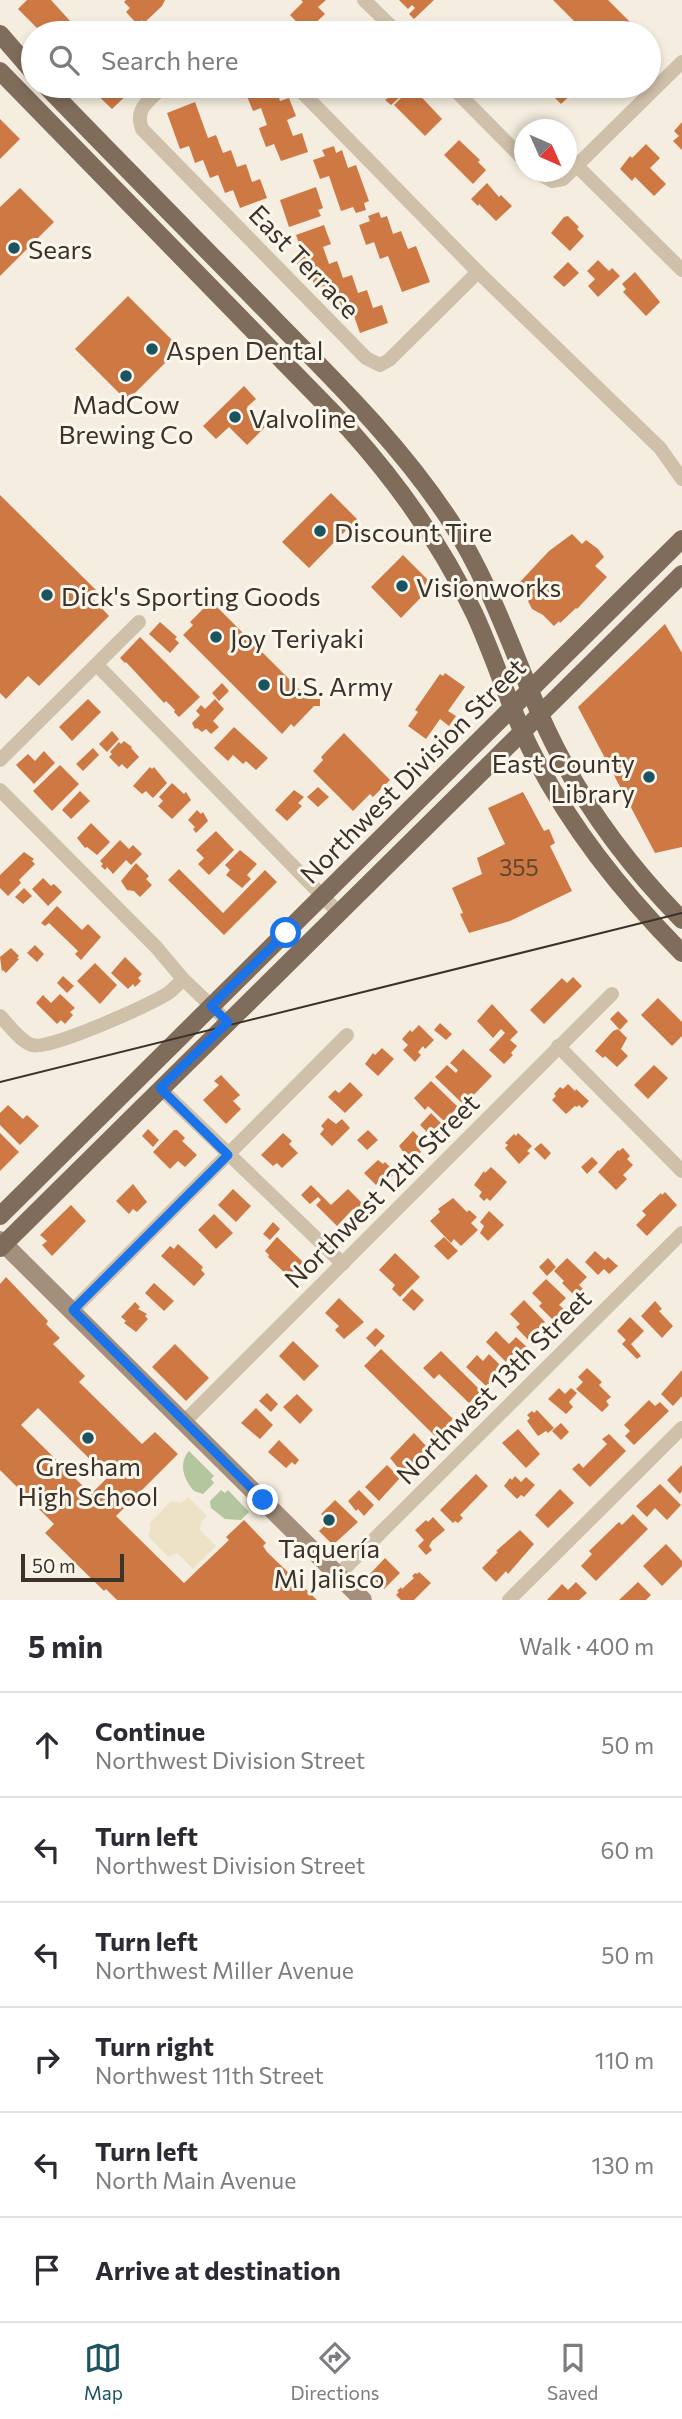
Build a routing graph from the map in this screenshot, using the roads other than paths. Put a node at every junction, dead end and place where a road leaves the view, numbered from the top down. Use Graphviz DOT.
graph roads {
  1 [pos="363,0"];
  2 [pos="385,21"];
  3 [pos="0,34"];
  4 [pos="21,58"];
  5 [pos="682,62"];
  6 [pos="0,71"];
  7 [pos="661,83"];
  8 [pos="21,93"];
  9 [pos="26,98"];
  10 [pos="58,98"];
  11 [pos="152,98"];
  12 [pos="308,98"];
  13 [pos="463,98"];
  14 [pos="646,98"];
  15 [pos="514,150"];
  16 [pos="577,166"];
  17 [pos="682,270"];
  18 [pos="478,272"];
  19 [pos="682,479"];
  20 [pos="682,540"];
  21 [pos="682,574"];
  22 [pos="139,622"];
  23 [pos="97,665"];
  24 [pos="531,690"];
  25 [pos="512,708"];
  26 [pos="541,714"];
  27 [pos="523,732"];
  28 [pos="0,760"];
  29 [pos="0,790"];
  30 [pos="322,896"];
  31 [pos="338,912"];
  32 [pos="682,920"];
  33 [pos="682,953"];
  34 [pos="183,979"];
  35 [pos="612,994"];
  36 [pos="211,1006"];
  37 [pos="0,1016"];
  38 [pos="228,1022"];
  39 [pos="347,1035"];
  40 [pos="558,1046"];
  41 [pos="160,1088"];
  42 [pos="228,1155"];
  43 [pos="682,1171"];
  44 [pos="0,1216"];
  45 [pos="682,1233"];
  46 [pos="1,1244"];
  47 [pos="343,1264"];
  48 [pos="73,1310"];
  49 [pos="184,1422"];
  50 [pos="682,1428"];
  51 [pos="338,1575"];
  52 [pos="363,1600"];
  53 [pos="509,1600"];
  1 -- 2 [label="street"];
  3 -- 4 [label="main road"];
  5 -- 7 [label="street"];
  6 -- 8 [label="main road"];
  9 -- 25 [label="main road"];
  10 -- 24 [label="main road"];
  11 -- 18 [label="street, East Terrace"];
  12 -- 18 [label="street"];
  13 -- 15 [label="street"];
  14 -- 16 [label="street"];
  16 -- 17 [label="street"];
  18 -- 19 [label="street"];
  20 -- 24 [label="main road, Northwest Division Street"];
  21 -- 26 [label="main road, Northwest Division Street"];
  22 -- 23 [label="street"];
  23 -- 28 [label="street"];
  23 -- 30 [label="street"];
  24 -- 25 [label="main road, Northwest Division Street"];
  24 -- 26 [label="main road"];
  25 -- 27 [label="main road"];
  25 -- 30 [label="main road, Northwest Division Street"];
  26 -- 27 [label="main road, Northwest Division Street"];
  26 -- 32 [label="main road"];
  27 -- 31 [label="main road, Northwest Division Street"];
  27 -- 33 [label="main road"];
  29 -- 34 [label="street"];
  30 -- 31 [label="street"];
  30 -- 36 [label="main road, Northwest Division Street"];
  31 -- 38 [label="main road, Northwest Division Street"];
  34 -- 36 [label="street"];
  34 -- 37 [label="street"];
  35 -- 40 [label="street, Northwest 12th Street"];
  36 -- 38 [label="street"];
  36 -- 44 [label="main road, Northwest Division Street"];
  38 -- 41 [label="main road, Northwest Division Street"];
  39 -- 42 [label="street"];
  40 -- 43 [label="street"];
  40 -- 47 [label="street, Northwest 12th Street"];
  41 -- 42 [label="street"];
  41 -- 46 [label="main road, Northwest Division Street"];
  42 -- 47 [label="street"];
  42 -- 48 [label="street"];
  45 -- 51 [label="street, Northwest 13th Street"];
  46 -- 48 [label="street"];
  47 -- 49 [label="street, Northwest 12th Street"];
  48 -- 49 [label="street"];
  49 -- 51 [label="street"];
  50 -- 53 [label="street"];
  51 -- 52 [label="street"];
}
